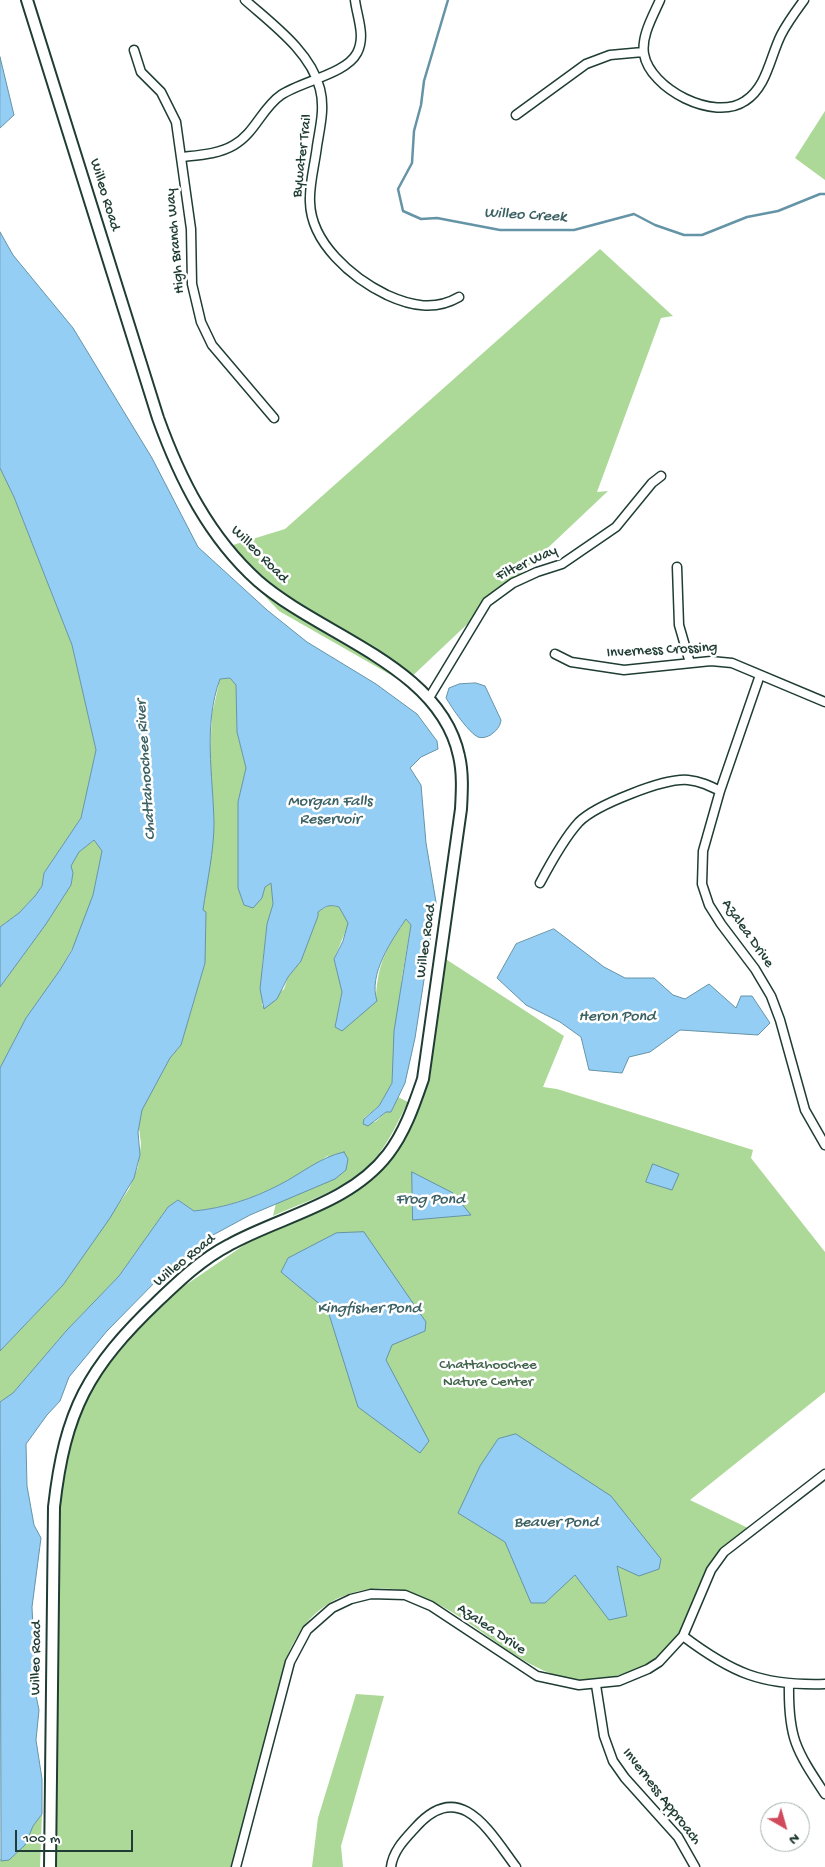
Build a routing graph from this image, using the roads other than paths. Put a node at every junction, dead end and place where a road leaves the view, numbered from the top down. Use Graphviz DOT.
graph roads {
  1 [pos="27,0"];
  2 [pos="245,0"];
  3 [pos="355,0"];
  4 [pos="660,0"];
  5 [pos="804,0"];
  6 [pos="134,50"];
  7 [pos="643,52"];
  8 [pos="316,78"];
  9 [pos="516,115"];
  10 [pos="182,157"];
  11 [pos="459,297"];
  12 [pos="274,418"];
  13 [pos="661,476"];
  14 [pos="677,567"];
  15 [pos="555,654"];
  16 [pos="690,663"];
  17 [pos="760,675"];
  18 [pos="429,698"];
  19 [pos="825,702"];
  20 [pos="720,791"];
  21 [pos="540,883"];
  22 [pos="825,1145"];
  23 [pos="825,1474"];
  24 [pos="683,1636"];
  25 [pos="789,1684"];
  26 [pos="825,1684"];
  27 [pos="596,1685"];
  28 [pos="825,1794"];
  29 [pos="50,1867"];
  30 [pos="236,1867"];
  31 [pos="391,1867"];
  32 [pos="516,1867"];
  33 [pos="695,1867"];
  1 -- 18 [label="street, Willeo Road"];
  2 -- 8 [label="street, Bywater Trail"];
  3 -- 8 [label="street"];
  4 -- 7 [label="street"];
  5 -- 7 [label="street"];
  6 -- 10 [label="street, High Branch Way"];
  7 -- 9 [label="street"];
  8 -- 10 [label="street"];
  8 -- 11 [label="street, Bywater Trail"];
  10 -- 12 [label="street, High Branch Way"];
  13 -- 18 [label="street, Filter Way"];
  14 -- 16 [label="street"];
  15 -- 16 [label="street, Inverness Crossing"];
  16 -- 17 [label="street, Inverness Crossing"];
  17 -- 19 [label="street, Inverness Crossing"];
  17 -- 20 [label="street, Azalea Drive"];
  18 -- 29 [label="street, Willeo Road"];
  20 -- 21 [label="street"];
  20 -- 22 [label="street, Azalea Drive"];
  23 -- 24 [label="street, Azalea Drive"];
  24 -- 25 [label="street"];
  24 -- 27 [label="street, Azalea Drive"];
  25 -- 26 [label="street"];
  25 -- 28 [label="street"];
  27 -- 30 [label="street, Azalea Drive"];
  27 -- 33 [label="street, Inverness Approach"];
  31 -- 32 [label="street"];
}
